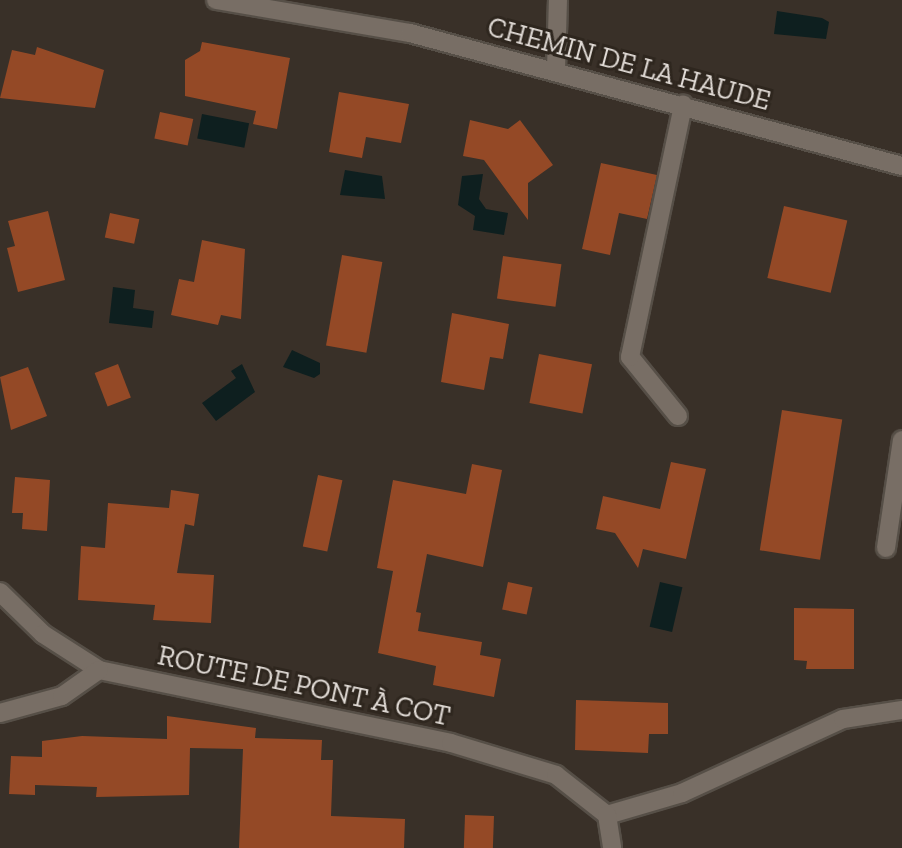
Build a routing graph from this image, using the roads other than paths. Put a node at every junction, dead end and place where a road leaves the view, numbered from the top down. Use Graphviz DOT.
graph roads {
  1 [pos="216,0"];
  2 [pos="558,0"];
  3 [pos="556,70"];
  4 [pos="683,106"];
  5 [pos="902,166"];
  6 [pos="678,416"];
  7 [pos="902,440"];
  8 [pos="886,548"];
  9 [pos="0,592"];
  10 [pos="99,670"];
  11 [pos="902,710"];
  12 [pos="0,713"];
  13 [pos="607,815"];
  14 [pos="612,848"];
  1 -- 3 [label="street, CHEMIN DE LA HAUDE"];
  2 -- 3 [label="street"];
  3 -- 4 [label="street, CHEMIN DE LA HAUDE"];
  4 -- 5 [label="street, CHEMIN DE LA HAUDE"];
  4 -- 6 [label="street"];
  7 -- 8 [label="street"];
  9 -- 10 [label="street, ROUTE DE PONT À COT"];
  10 -- 12 [label="street"];
  10 -- 13 [label="street, ROUTE DE PONT À COT"];
  11 -- 13 [label="street"];
  13 -- 14 [label="street"];
}
